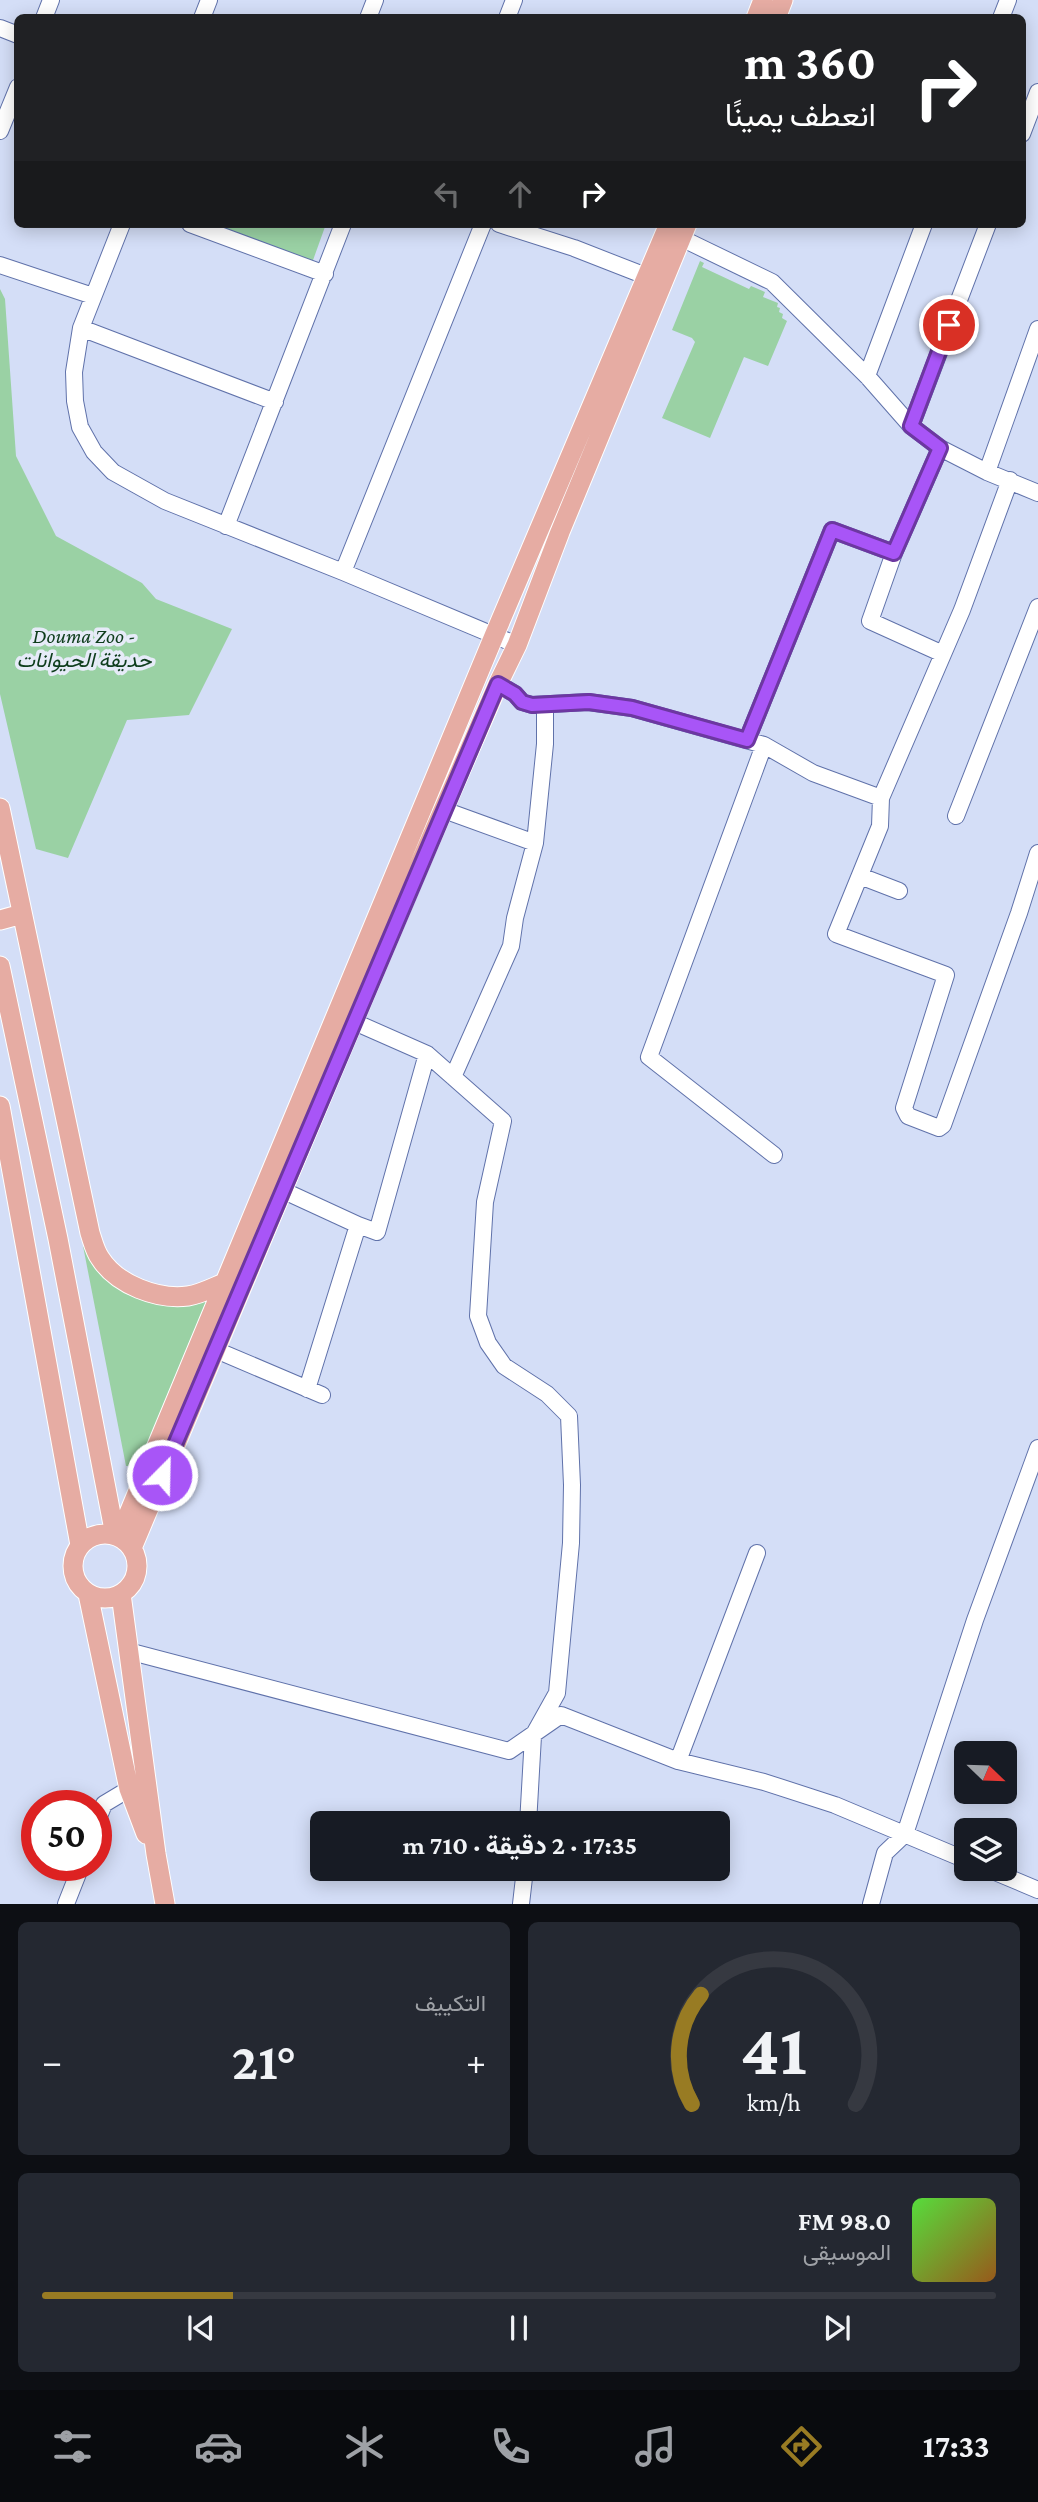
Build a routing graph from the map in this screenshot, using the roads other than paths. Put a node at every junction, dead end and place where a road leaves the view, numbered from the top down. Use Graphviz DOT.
graph roads {
  1 [pos="1038,92"];
  2 [pos="14,97"];
  3 [pos="1026,124"];
  4 [pos="0,131"];
  5 [pos="120,228"];
  6 [pos="201,228"];
  7 [pos="342,228"];
  8 [pos="481,228"];
  9 [pos="512,228"];
  10 [pos="922,228"];
  11 [pos="986,228"];
  12 [pos="679,229"];
  13 [pos="0,265"];
  14 [pos="325,274"];
  15 [pos="656,280"];
  16 [pos="93,296"];
  17 [pos="81,328"];
  18 [pos="1038,329"];
  19 [pos="867,376"];
  20 [pos="275,402"];
  21 [pos="911,426"];
  22 [pos="940,448"];
  23 [pos="987,472"];
  24 [pos="1010,480"];
  25 [pos="1038,493"];
  26 [pos="226,526"];
  27 [pos="894,553"];
  28 [pos="343,572"];
  29 [pos="1038,607"];
  30 [pos="494,636"];
  31 [pos="517,645"];
  32 [pos="943,654"];
  33 [pos="498,684"];
  34 [pos="545,705"];
  35 [pos="747,740"];
  36 [pos="764,745"];
  37 [pos="881,798"];
  38 [pos="0,808"];
  39 [pos="444,810"];
  40 [pos="956,816"];
  41 [pos="535,843"];
  42 [pos="1038,853"];
  43 [pos="860,876"];
  44 [pos="899,891"];
  45 [pos="22,914"];
  46 [pos="0,920"];
  47 [pos="0,966"];
  48 [pos="346,1018"];
  49 [pos="427,1054"];
  50 [pos="453,1077"];
  51 [pos="0,1106"];
  52 [pos="774,1155"];
  53 [pos="282,1190"];
  54 [pos="358,1225"];
  55 [pos="90,1233"];
  56 [pos="58,1239"];
  57 [pos="224,1283"];
  58 [pos="216,1350"];
  59 [pos="1038,1448"];
  60 [pos="122,1540"];
  61 [pos="80,1545"];
  62 [pos="757,1553"];
  63 [pos="88,1594"];
  64 [pos="121,1594"];
  65 [pos="128,1651"];
  66 [pos="533,1736"];
  67 [pos="678,1761"];
  68 [pos="129,1789"];
  69 [pos="112,1799"];
  70 [pos="529,1811"];
  71 [pos="905,1834"];
  72 [pos="156,1854"];
  73 [pos="954,1855"];
  74 [pos="74,1881"];
  75 [pos="524,1881"];
  76 [pos="1015,1881"];
  77 [pos="1038,1891"];
  78 [pos="66,1903"];
  79 [pos="165,1903"];
  80 [pos="521,1903"];
  81 [pos="871,1903"];
  1 -- 3 [label="street"];
  2 -- 4 [label="street"];
  5 -- 16 [label="street"];
  6 -- 14 [label="street"];
  7 -- 14 [label="street"];
  8 -- 28 [label="street"];
  9 -- 15 [label="street"];
  10 -- 19 [label="street"];
  11 -- 21 [label="street"];
  12 -- 15 [label="main road"];
  12 -- 19 [label="street"];
  13 -- 16 [label="street"];
  14 -- 20 [label="street"];
  15 -- 30 [label="main road"];
  15 -- 31 [label="main road"];
  16 -- 17 [label="street"];
  17 -- 20 [label="street"];
  17 -- 26 [label="street"];
  18 -- 23 [label="street"];
  19 -- 21 [label="street"];
  20 -- 26 [label="street"];
  21 -- 22 [label="street"];
  22 -- 23 [label="street"];
  22 -- 27 [label="street"];
  23 -- 24 [label="street"];
  24 -- 25 [label="street"];
  24 -- 32 [label="street"];
  26 -- 28 [label="street"];
  27 -- 32 [label="street"];
  27 -- 35 [label="street"];
  28 -- 30 [label="street"];
  29 -- 40 [label="street"];
  30 -- 31 [label="street"];
  30 -- 48 [label="main road"];
  31 -- 33 [label="main road"];
  32 -- 37 [label="street"];
  33 -- 34 [label="street"];
  33 -- 39 [label="main road"];
  34 -- 35 [label="street"];
  34 -- 41 [label="street"];
  35 -- 36 [label="street"];
  36 -- 37 [label="street"];
  36 -- 52 [label="street"];
  37 -- 43 [label="street"];
  38 -- 45 [label="main road"];
  39 -- 41 [label="street"];
  39 -- 48 [label="main road"];
  41 -- 50 [label="street"];
  42 -- 43 [label="street"];
  43 -- 44 [label="street"];
  45 -- 46 [label="main road"];
  45 -- 55 [label="main road"];
  47 -- 56 [label="main road"];
  48 -- 49 [label="street"];
  48 -- 53 [label="main road"];
  48 -- 57 [label="main road"];
  49 -- 50 [label="street"];
  49 -- 54 [label="street"];
  50 -- 66 [label="street"];
  51 -- 61 [label="main road"];
  53 -- 54 [label="street"];
  53 -- 58 [label="main road"];
  54 -- 58 [label="street"];
  55 -- 56 [label="main road"];
  55 -- 57 [label="main road"];
  56 -- 60 [label="main road"];
  57 -- 60 [label="main road"];
  58 -- 60 [label="main road"];
  59 -- 71 [label="street"];
  60 -- 61 [label="main road"];
  60 -- 64 [label="main road"];
  61 -- 63 [label="main road"];
  62 -- 67 [label="street"];
  63 -- 64 [label="main road"];
  63 -- 68 [label="main road"];
  64 -- 65 [label="main road"];
  65 -- 66 [label="street"];
  65 -- 72 [label="main road"];
  66 -- 67 [label="street"];
  66 -- 70 [label="street"];
  67 -- 71 [label="street"];
  68 -- 69 [label="street"];
  68 -- 72 [label="main road"];
  71 -- 73 [label="street"];
  71 -- 81 [label="street"];
  72 -- 79 [label="main road"];
  74 -- 78 [label="street"];
  75 -- 80 [label="street"];
  76 -- 77 [label="street"];
}
